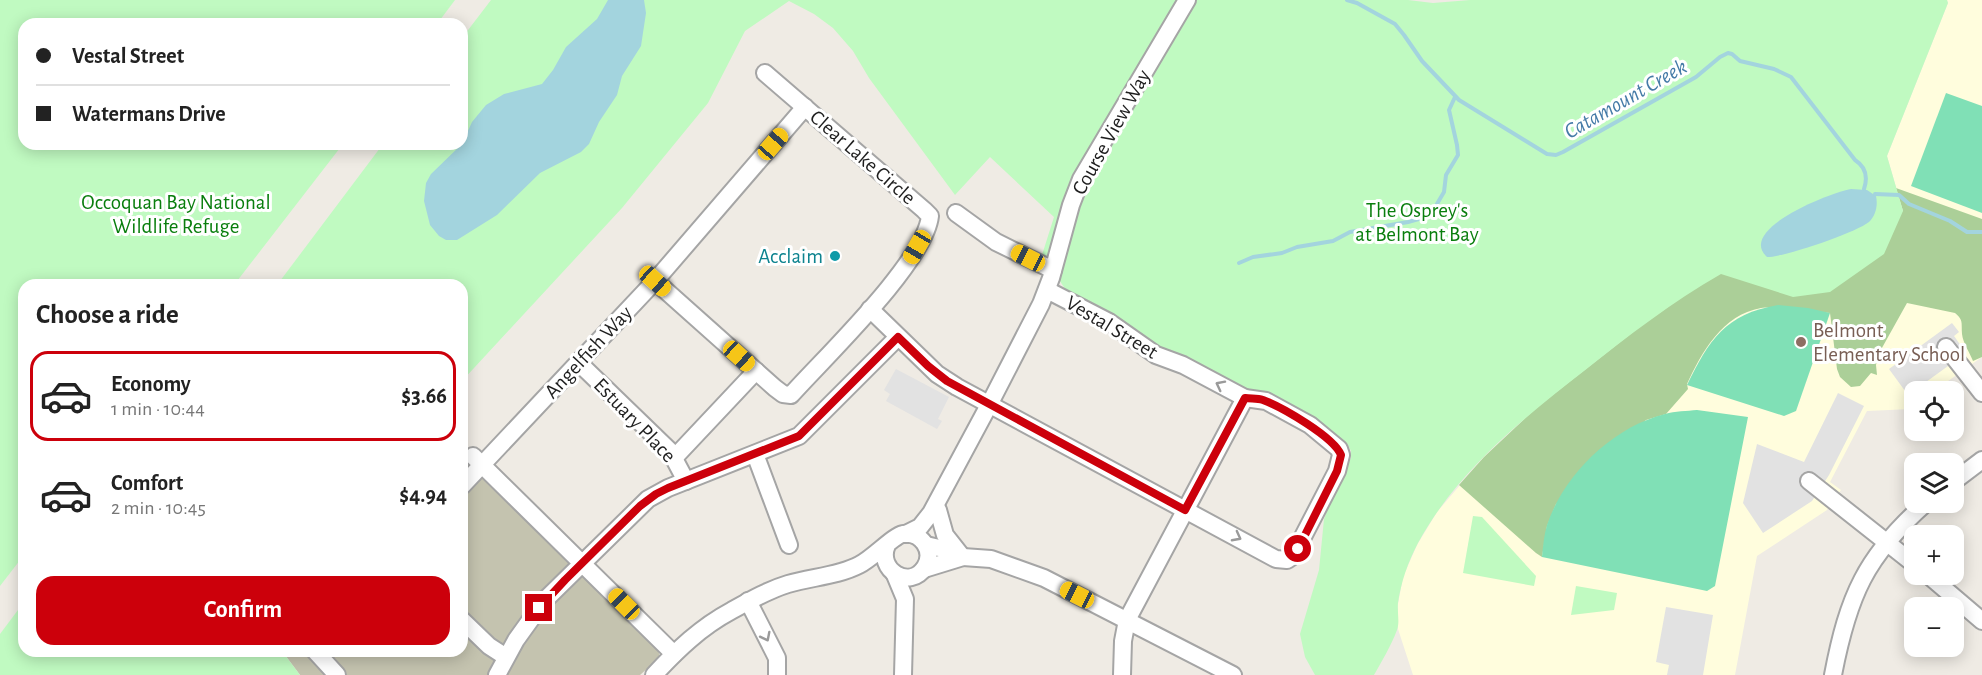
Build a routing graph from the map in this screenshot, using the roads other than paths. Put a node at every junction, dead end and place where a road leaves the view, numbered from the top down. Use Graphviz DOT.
graph roads {
  1 [pos="1187,0"];
  2 [pos="765,73"];
  3 [pos="806,107"];
  4 [pos="956,213"];
  5 [pos="1053,270"];
  6 [pos="655,281"];
  7 [pos="1047,290"];
  8 [pos="870,309"];
  9 [pos="898,337"];
  10 [pos="1946,347"];
  11 [pos="579,363"];
  12 [pos="756,371"];
  13 [pos="1982,393"];
  14 [pos="1245,398"];
  15 [pos="990,405"];
  16 [pos="755,454"];
  17 [pos="675,457"];
  18 [pos="478,460"];
  19 [pos="1982,460"];
  20 [pos="1964,474"];
  21 [pos="468,476"];
  22 [pos="686,481"];
  23 [pos="1809,481"];
  24 [pos="939,504"];
  25 [pos="1185,510"];
  26 [pos="1916,513"];
  27 [pos="906,534"];
  28 [pos="1886,542"];
  29 [pos="925,544"];
  30 [pos="789,545"];
  31 [pos="887,545"];
  32 [pos="1904,556"];
  33 [pos="963,557"];
  34 [pos="582,563"];
  35 [pos="857,566"];
  36 [pos="892,572"];
  37 [pos="920,572"];
  38 [pos="1941,585"];
  39 [pos="905,599"];
  40 [pos="748,601"];
  41 [pos="1127,620"];
  42 [pos="1982,621"];
  43 [pos="468,626"];
  44 [pos="674,654"];
  45 [pos="320,657"];
  46 [pos="506,657"];
  47 [pos="337,675"];
  48 [pos="497,675"];
  49 [pos="654,675"];
  50 [pos="777,675"];
  51 [pos="903,675"];
  52 [pos="1122,675"];
  53 [pos="1233,675"];
  54 [pos="1833,675"];
  1 -- 5 [label="street, Course View Way"];
  2 -- 3 [label="street, Clear Lake Circle"];
  3 -- 6 [label="street, Angelfish Way"];
  3 -- 8 [label="street, Clear Lake Circle"];
  4 -- 5 [label="street"];
  5 -- 7 [label="street, Course View Way"];
  6 -- 11 [label="street, Angelfish Way"];
  6 -- 12 [label="street, Clear Lake Circle"];
  14 -- 7 [label="street, Vestal Street, one-way"];
  7 -- 15 [label="street, Course View Way"];
  8 -- 9 [label="street"];
  8 -- 12 [label="street, Clear Lake Circle"];
  9 -- 15 [label="street"];
  9 -- 16 [label="street"];
  10 -- 13 [label="street"];
  11 -- 17 [label="street, Estuary Place"];
  11 -- 18 [label="street, Angelfish Way"];
  12 -- 17 [label="street"];
  14 -- 25 [label="street"];
  25 -- 14 [label="street, Vestal Street, one-way"];
  15 -- 24 [label="street, Course View Way"];
  15 -- 25 [label="street, Vestal Street"];
  16 -- 22 [label="street"];
  16 -- 30 [label="street"];
  17 -- 22 [label="street, Estuary Place"];
  18 -- 21 [label="street, Angelfish Way"];
  18 -- 34 [label="street"];
  19 -- 20 [label="street"];
  22 -- 34 [label="street"];
  23 -- 28 [label="street"];
  24 -- 27 [label="street, Course View Way"];
  24 -- 29 [label="street, Course View Way"];
  24 -- 33 [label="street"];
  25 -- 41 [label="street"];
  26 -- 28 [label="street"];
  27 -- 29 [label="street"];
  27 -- 31 [label="street"];
  28 -- 32 [label="street"];
  28 -- 54 [label="street"];
  29 -- 33 [label="street"];
  29 -- 37 [label="street"];
  31 -- 35 [label="street"];
  31 -- 36 [label="street"];
  33 -- 37 [label="street"];
  33 -- 41 [label="street"];
  34 -- 44 [label="street"];
  34 -- 46 [label="street"];
  35 -- 36 [label="street"];
  35 -- 40 [label="street"];
  36 -- 37 [label="street"];
  36 -- 39 [label="street"];
  37 -- 39 [label="street"];
  38 -- 42 [label="street"];
  39 -- 51 [label="street"];
  40 -- 44 [label="street"];
  40 -- 50 [label="street, one-way"];
  41 -- 52 [label="street"];
  41 -- 53 [label="street"];
  43 -- 46 [label="street"];
  44 -- 49 [label="street"];
  45 -- 47 [label="street"];
  46 -- 48 [label="street"];
}
